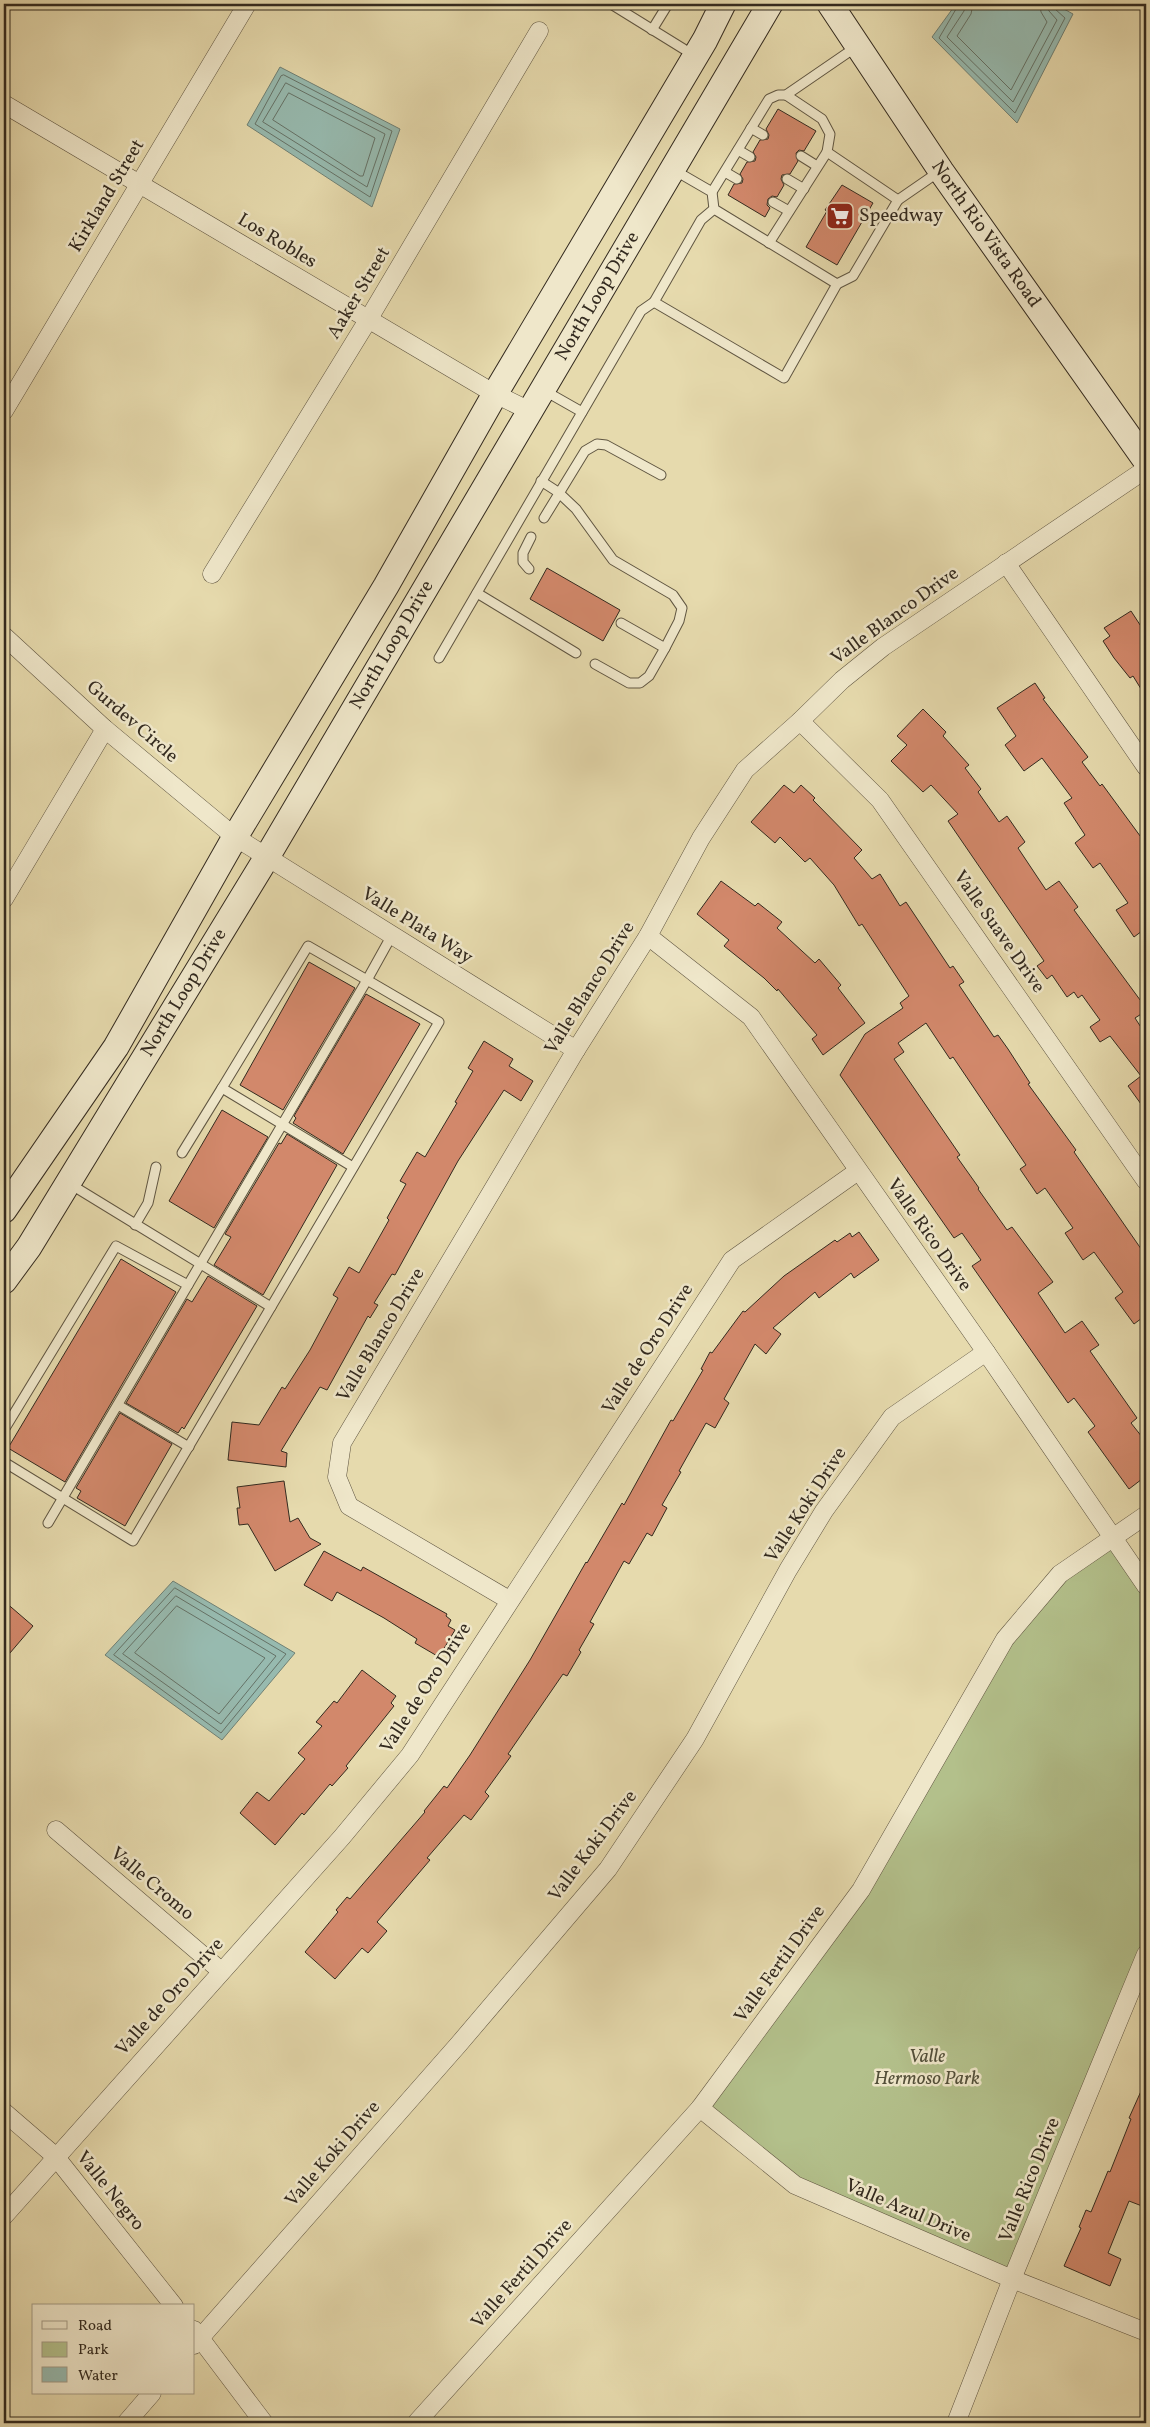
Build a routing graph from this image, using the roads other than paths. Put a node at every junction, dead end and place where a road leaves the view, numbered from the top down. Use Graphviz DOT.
graph roads {
  1 [pos="246,4"];
  2 [pos="611,4"];
  3 [pos="668,4"];
  4 [pos="723,4"];
  5 [pos="770,4"];
  6 [pos="830,4"];
  7 [pos="652,30"];
  8 [pos="539,31"];
  9 [pos="858,46"];
  10 [pos="695,56"];
  11 [pos="786,95"];
  12 [pos="4,104"];
  13 [pos="751,128"];
  14 [pos="763,134"];
  15 [pos="738,150"];
  16 [pos="827,152"];
  17 [pos="801,156"];
  18 [pos="750,157"];
  19 [pos="817,166"];
  20 [pos="672,169"];
  21 [pos="941,171"];
  22 [pos="725,172"];
  23 [pos="737,179"];
  24 [pos="787,179"];
  25 [pos="139,184"];
  26 [pos="804,188"];
  27 [pos="712,192"];
  28 [pos="898,200"];
  29 [pos="774,202"];
  30 [pos="714,209"];
  31 [pos="790,212"];
  32 [pos="769,243"];
  33 [pos="837,284"];
  34 [pos="654,302"];
  35 [pos="368,320"];
  36 [pos="495,394"];
  37 [pos="536,400"];
  38 [pos="4,410"];
  39 [pos="582,412"];
  40 [pos="1146,462"];
  41 [pos="1146,469"];
  42 [pos="661,475"];
  43 [pos="541,481"];
  44 [pos="558,492"];
  45 [pos="544,518"];
  46 [pos="532,537"];
  47 [pos="1006,563"];
  48 [pos="529,569"];
  49 [pos="212,574"];
  50 [pos="477,593"];
  51 [pos="621,623"];
  52 [pos="4,636"];
  53 [pos="665,648"];
  54 [pos="576,653"];
  55 [pos="439,658"];
  56 [pos="596,664"];
  57 [pos="800,721"];
  58 [pos="105,729"];
  59 [pos="1146,766"];
  60 [pos="235,838"];
  61 [pos="267,857"];
  62 [pos="4,899"];
  63 [pos="392,935"];
  64 [pos="648,936"];
  65 [pos="367,980"];
  66 [pos="576,1050"];
  67 [pos="222,1088"];
  68 [pos="282,1125"];
  69 [pos="182,1153"];
  70 [pos="156,1167"];
  71 [pos="353,1167"];
  72 [pos="858,1171"];
  73 [pos="1146,1181"];
  74 [pos="67,1183"];
  75 [pos="4,1210"];
  76 [pos="135,1226"];
  77 [pos="200,1264"];
  78 [pos="4,1281"];
  79 [pos="188,1285"];
  80 [pos="271,1307"];
  81 [pos="986,1352"];
  82 [pos="118,1404"];
  83 [pos="4,1430"];
  84 [pos="189,1447"];
  85 [pos="4,1462"];
  86 [pos="62,1498"];
  87 [pos="1146,1515"];
  88 [pos="48,1523"];
  89 [pos="1112,1538"];
  90 [pos="1146,1586"];
  91 [pos="509,1600"];
  92 [pos="56,1830"];
  93 [pos="1146,1954"];
  94 [pos="221,1971"];
  95 [pos="700,2108"];
  96 [pos="4,2112"];
  97 [pos="55,2156"];
  98 [pos="4,2216"];
  99 [pos="1012,2279"];
  100 [pos="172,2304"];
  101 [pos="1146,2332"];
  102 [pos="196,2337"];
  103 [pos="151,2394"];
  104 [pos="126,2423"];
  105 [pos="264,2423"];
  106 [pos="416,2423"];
  107 [pos="956,2423"];
  1 -- 25 [label="street, Kirkland Street"];
  2 -- 7 [label="lane"];
  3 -- 7 [label="lane"];
  4 -- 10 [label="main road, North Loop Drive"];
  5 -- 20 [label="main road, North Loop Drive"];
  6 -- 9 [label="main road, North Rio Vista Road"];
  7 -- 10 [label="lane"];
  8 -- 35 [label="street, Aaker Street"];
  9 -- 11 [label="lane"];
  9 -- 21 [label="main road, North Rio Vista Road"];
  10 -- 36 [label="main road, North Loop Drive"];
  11 -- 13 [label="lane"];
  11 -- 16 [label="lane"];
  12 -- 25 [label="street, Los Robles"];
  13 -- 14 [label="lane"];
  13 -- 15 [label="lane"];
  15 -- 18 [label="lane"];
  15 -- 22 [label="lane"];
  16 -- 19 [label="lane"];
  16 -- 28 [label="lane"];
  17 -- 19 [label="lane"];
  19 -- 26 [label="lane"];
  20 -- 27 [label="lane"];
  20 -- 37 [label="main road, North Loop Drive"];
  21 -- 28 [label="lane"];
  21 -- 40 [label="main road, North Rio Vista Road"];
  22 -- 23 [label="lane"];
  22 -- 27 [label="lane"];
  24 -- 26 [label="lane"];
  25 -- 35 [label="street, Los Robles"];
  25 -- 38 [label="street, Kirkland Street"];
  26 -- 31 [label="lane"];
  27 -- 30 [label="lane"];
  28 -- 33 [label="lane"];
  29 -- 31 [label="lane"];
  30 -- 32 [label="lane"];
  30 -- 34 [label="lane"];
  31 -- 32 [label="lane"];
  32 -- 33 [label="lane"];
  33 -- 34 [label="lane"];
  34 -- 39 [label="lane"];
  35 -- 36 [label="street, Los Robles"];
  35 -- 49 [label="street, Aaker Street"];
  36 -- 37 [label="street, Los Robles"];
  36 -- 60 [label="main road, North Loop Drive"];
  37 -- 39 [label="lane"];
  37 -- 61 [label="main road, North Loop Drive"];
  39 -- 43 [label="lane"];
  41 -- 47 [label="street, Valle Blanco Drive"];
  42 -- 44 [label="lane"];
  43 -- 44 [label="lane"];
  43 -- 50 [label="lane"];
  44 -- 45 [label="lane"];
  44 -- 53 [label="lane"];
  46 -- 48 [label="lane"];
  47 -- 57 [label="street, Valle Blanco Drive"];
  47 -- 59 [label="street"];
  50 -- 54 [label="lane"];
  50 -- 55 [label="lane"];
  51 -- 53 [label="lane"];
  52 -- 58 [label="street, Gurdev Circle"];
  53 -- 56 [label="lane"];
  57 -- 64 [label="street, Valle Blanco Drive"];
  57 -- 73 [label="street, Valle Suave Drive"];
  58 -- 60 [label="street, Gurdev Circle"];
  58 -- 62 [label="street"];
  60 -- 61 [label="street, Valle Plata Way"];
  60 -- 75 [label="main road, North Loop Drive"];
  61 -- 63 [label="street, Valle Plata Way"];
  61 -- 74 [label="main road, North Loop Drive"];
  63 -- 65 [label="lane"];
  63 -- 66 [label="street, Valle Plata Way"];
  64 -- 66 [label="street, Valle Blanco Drive"];
  64 -- 72 [label="street, Valle Rico Drive"];
  65 -- 67 [label="lane"];
  65 -- 68 [label="lane"];
  65 -- 71 [label="lane"];
  66 -- 91 [label="street, Valle Blanco Drive"];
  67 -- 68 [label="lane"];
  67 -- 69 [label="lane"];
  68 -- 71 [label="lane"];
  68 -- 77 [label="lane"];
  70 -- 76 [label="lane"];
  71 -- 80 [label="lane"];
  72 -- 81 [label="street, Valle Rico Drive"];
  72 -- 91 [label="street, Valle de Oro Drive"];
  74 -- 76 [label="lane"];
  74 -- 78 [label="main road, North Loop Drive"];
  76 -- 77 [label="lane"];
  77 -- 79 [label="lane"];
  77 -- 80 [label="lane"];
  79 -- 82 [label="lane"];
  79 -- 83 [label="lane"];
  80 -- 84 [label="lane"];
  81 -- 89 [label="street, Valle Rico Drive"];
  81 -- 102 [label="street, Valle Koki Drive"];
  82 -- 84 [label="lane"];
  82 -- 86 [label="lane"];
  84 -- 86 [label="lane"];
  85 -- 86 [label="lane"];
  86 -- 88 [label="lane"];
  87 -- 89 [label="street, Valle Fertil Drive"];
  89 -- 90 [label="street, Valle Rico Drive"];
  89 -- 95 [label="street, Valle Fertil Drive"];
  91 -- 94 [label="street, Valle de Oro Drive"];
  92 -- 94 [label="street, Valle Cromo"];
  93 -- 99 [label="street, Valle Rico Drive"];
  94 -- 97 [label="street, Valle de Oro Drive"];
  95 -- 99 [label="street, Valle Azul Drive"];
  95 -- 106 [label="street, Valle Fertil Drive"];
  96 -- 97 [label="street, Valle Negro"];
  97 -- 98 [label="street, Valle de Oro Drive"];
  97 -- 100 [label="street, Valle Negro"];
  99 -- 101 [label="street, Valle Azul Drive"];
  99 -- 107 [label="street, Valle Rico Drive"];
  102 -- 105 [label="street"];
  103 -- 104 [label="street"];
}
